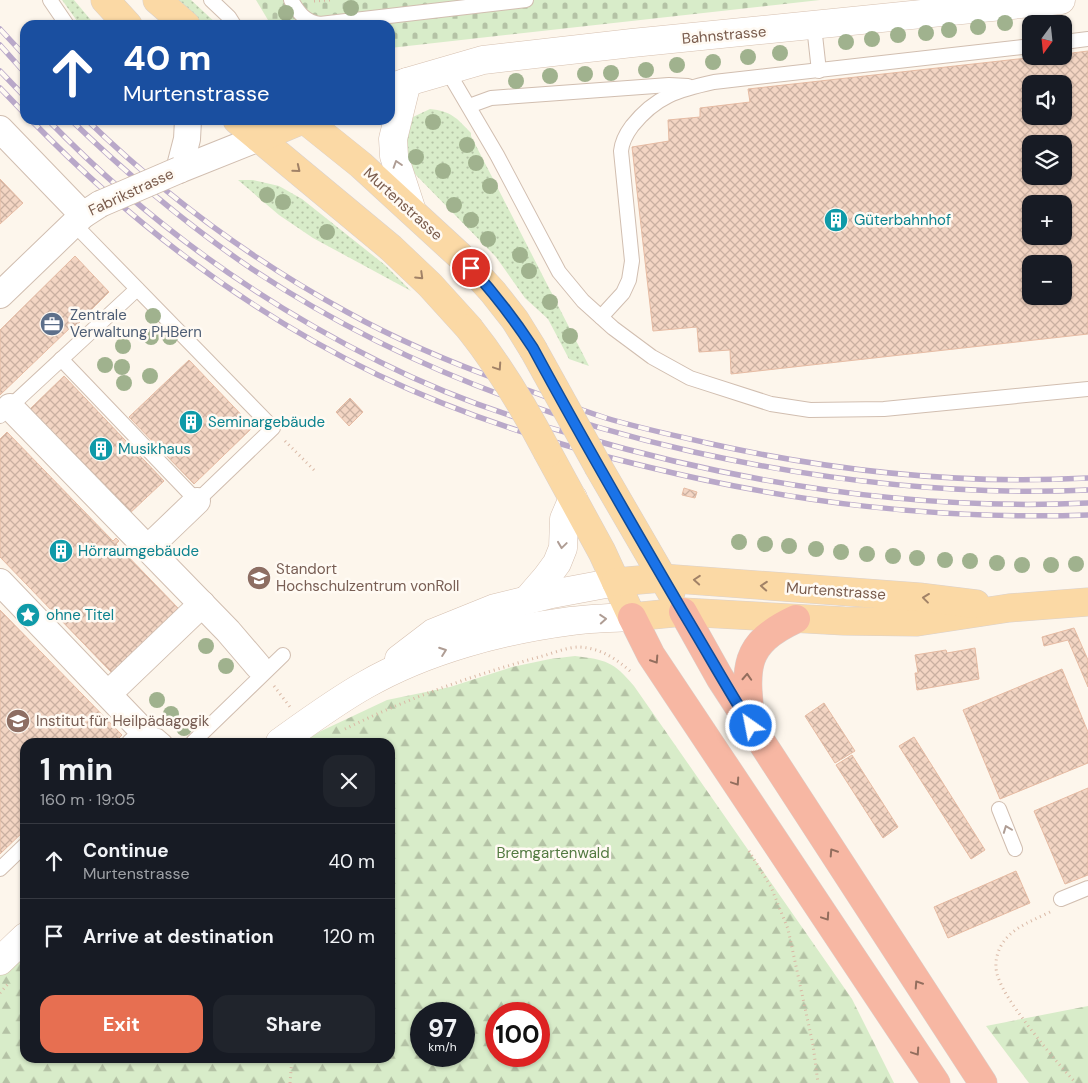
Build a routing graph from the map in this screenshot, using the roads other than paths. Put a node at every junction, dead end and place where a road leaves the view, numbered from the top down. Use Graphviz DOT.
graph roads {
  1 [pos="50,0"];
  2 [pos="106,0"];
  3 [pos="157,0"];
  4 [pos="211,0"];
  5 [pos="291,0"];
  6 [pos="526,0"];
  7 [pos="1061,0"];
  8 [pos="64,20"];
  9 [pos="124,20"];
  10 [pos="180,20"];
  11 [pos="231,20"];
  12 [pos="308,20"];
  13 [pos="353,20"];
  14 [pos="814,26"];
  15 [pos="1088,39"];
  16 [pos="1072,41"];
  17 [pos="1022,47"];
  18 [pos="446,70"];
  19 [pos="819,71"];
  20 [pos="398,85"];
  21 [pos="693,87"];
  22 [pos="469,106"];
  23 [pos="243,125"];
  24 [pos="291,125"];
  25 [pos="309,125"];
  26 [pos="0,129"];
  27 [pos="187,130"];
  28 [pos="259,138"];
  29 [pos="179,170"];
  30 [pos="412,211"];
  31 [pos="85,214"];
  32 [pos="137,289"];
  33 [pos="0,295"];
  34 [pos="602,317"];
  35 [pos="61,359"];
  36 [pos="1088,389"];
  37 [pos="5,411"];
  38 [pos="573,498"];
  39 [pos="197,501"];
  40 [pos="148,548"];
  41 [pos="662,578"];
  42 [pos="0,582"];
  43 [pos="616,582"];
  44 [pos="527,600"];
  45 [pos="1088,602"];
  46 [pos="202,604"];
  47 [pos="1009,608"];
  48 [pos="683,612"];
  49 [pos="632,616"];
  50 [pos="796,618"];
  51 [pos="283,655"];
  52 [pos="264,673"];
  53 [pos="366,684"];
  54 [pos="108,694"];
  55 [pos="751,726"];
  56 [pos="135,736"];
  57 [pos="160,738"];
  58 [pos="197,738"];
  59 [pos="286,738"];
  60 [pos="999,809"];
  61 [pos="1015,849"];
  62 [pos="20,850"];
  63 [pos="0,870"];
  64 [pos="1088,888"];
  65 [pos="1061,899"];
  66 [pos="20,942"];
  67 [pos="0,961"];
  68 [pos="936,1083"];
  69 [pos="983,1083"];
  1 -- 8 [label="lane"];
  2 -- 9 [label="main road"];
  3 -- 10 [label="main road"];
  4 -- 11 [label="lane"];
  5 -- 12 [label="lane"];
  6 -- 13 [label="lane"];
  7 -- 14 [label="main road, Bahnstrasse"];
  14 -- 18 [label="main road, Bahnstrasse"];
  14 -- 19 [label="lane"];
  15 -- 16 [label="lane"];
  17 -- 19 [label="lane"];
  18 -- 20 [label="main road, Bahnstrasse"];
  18 -- 22 [label="lane"];
  19 -- 21 [label="lane"];
  30 -- 20 [label="main road, one-way"];
  21 -- 22 [label="lane"];
  21 -- 34 [label="lane"];
  22 -- 34 [label="lane"];
  23 -- 28 [label="main road"];
  24 -- 28 [label="main road, Murtenstrasse"];
  25 -- 30 [label="main road, Murtenstrasse"];
  26 -- 31 [label="street"];
  27 -- 29 [label="street"];
  28 -- 29 [label="street, Fabrikstrasse"];
  28 -- 38 [label="main road, one-way, bridge"];
  29 -- 31 [label="street, Fabrikstrasse, bridge"];
  30 -- 41 [label="main road, Murtenstrasse, bridge"];
  31 -- 32 [label="lane"];
  31 -- 33 [label="street, Fabrikstrasse"];
  32 -- 35 [label="lane"];
  32 -- 39 [label="lane"];
  34 -- 36 [label="lane"];
  35 -- 37 [label="lane"];
  35 -- 39 [label="lane"];
  37 -- 40 [label="street"];
  38 -- 43 [label="main road"];
  38 -- 44 [label="main road, one-way"];
  39 -- 40 [label="street"];
  40 -- 46 [label="street"];
  41 -- 43 [label="main road, Murtenstrasse"];
  47 -- 41 [label="main road, Murtenstrasse, one-way"];
  41 -- 48 [label="main road, Murtenstrasse"];
  42 -- 54 [label="street"];
  43 -- 44 [label="main road"];
  43 -- 49 [label="main road"];
  44 -- 53 [label="main road"];
  45 -- 47 [label="main road, Murtenstrasse"];
  46 -- 52 [label="street"];
  46 -- 54 [label="street"];
  47 -- 50 [label="main road, Murtenstrasse"];
  48 -- 49 [label="main road, Murtenstrasse"];
  48 -- 50 [label="main road, Murtenstrasse"];
  48 -- 55 [label="highway"];
  53 -- 49 [label="main road, one-way"];
  49 -- 68 [label="highway, one-way"];
  55 -- 50 [label="highway, one-way"];
  51 -- 58 [label="lane"];
  53 -- 59 [label="main road"];
  54 -- 56 [label="street"];
  69 -- 55 [label="highway, one-way"];
  56 -- 57 [label="lane"];
  61 -- 60 [label="lane, one-way"];
  62 -- 63 [label="lane"];
  64 -- 65 [label="lane"];
  66 -- 67 [label="main road"];
}
